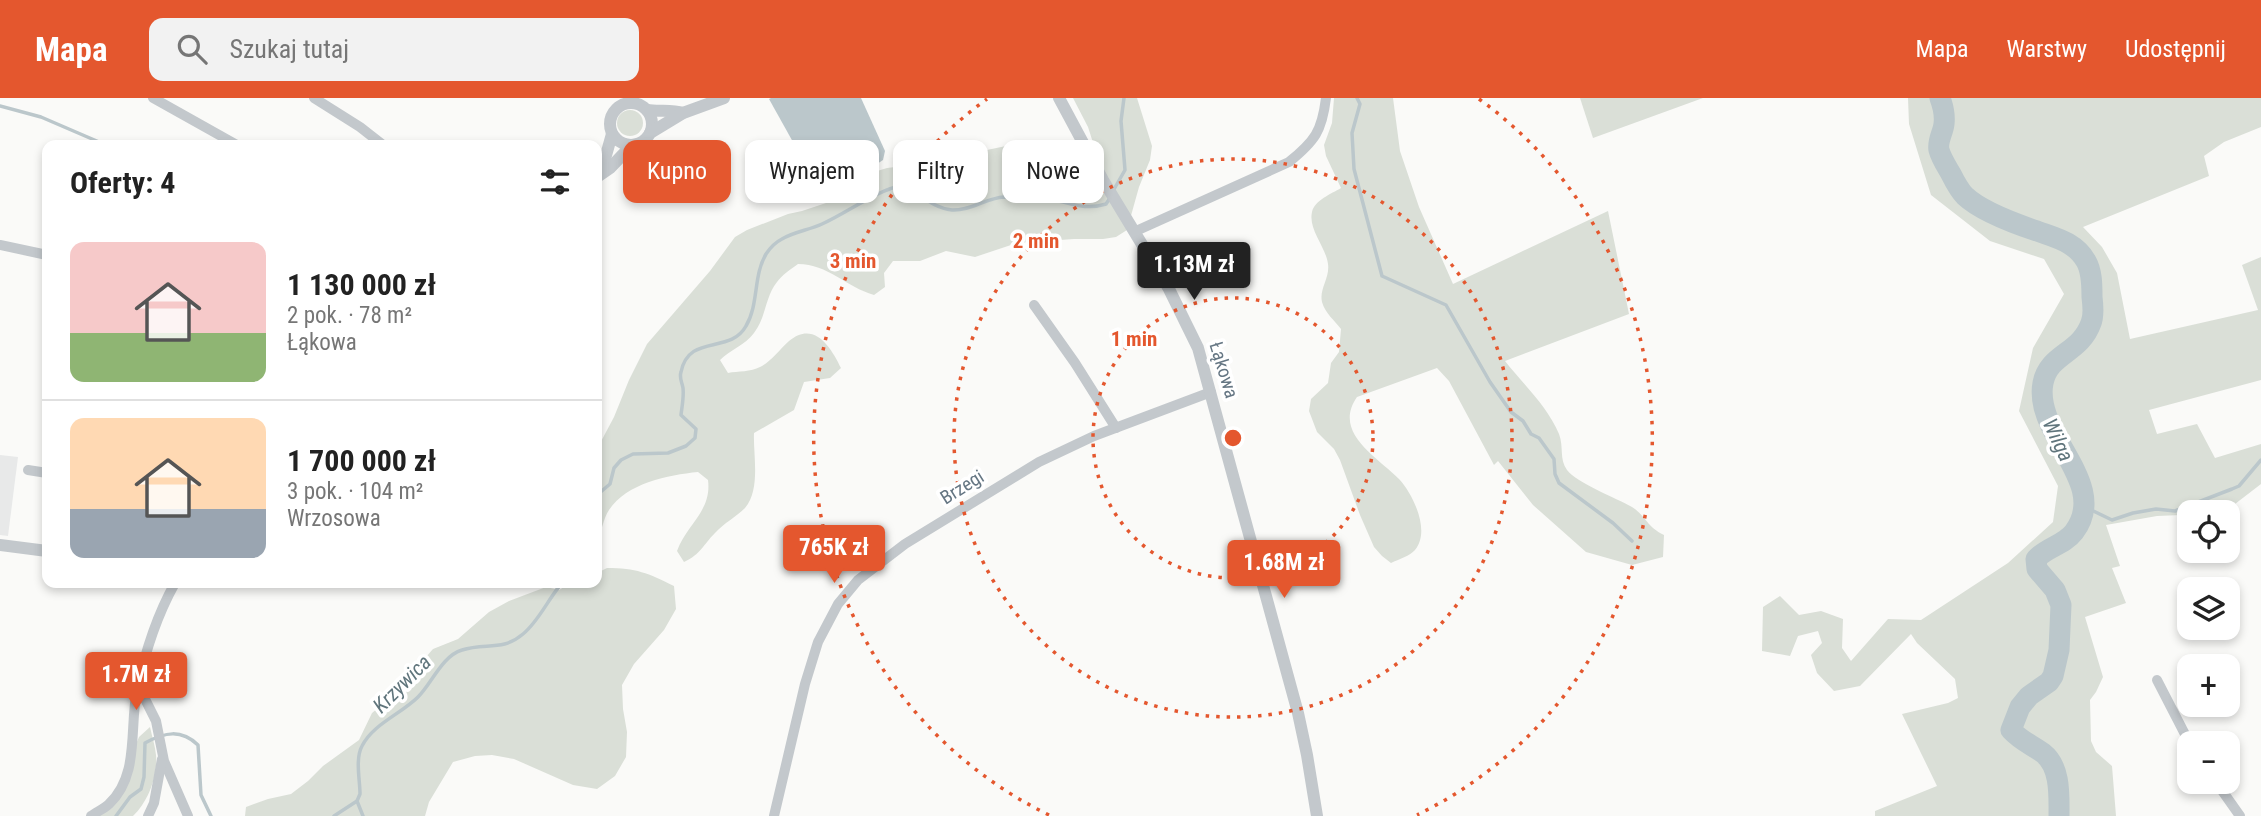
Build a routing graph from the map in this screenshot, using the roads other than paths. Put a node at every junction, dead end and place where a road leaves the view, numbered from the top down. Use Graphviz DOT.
graph roads {
  1 [pos="153,98"];
  2 [pos="313,98"];
  3 [pos="606,98"];
  4 [pos="724,98"];
  5 [pos="1059,98"];
  6 [pos="1326,98"];
  7 [pos="627,100"];
  8 [pos="647,110"];
  9 [pos="683,113"];
  10 [pos="611,116"];
  11 [pos="650,133"];
  12 [pos="612,134"];
  13 [pos="228,140"];
  14 [pos="377,140"];
  15 [pos="643,140"];
  16 [pos="623,143"];
  17 [pos="623,154"];
  18 [pos="602,166"];
  19 [pos="602,173"];
  20 [pos="1136,231"];
  21 [pos="0,244"];
  22 [pos="42,254"];
  23 [pos="1034,305"];
  24 [pos="1211,392"];
  25 [pos="1116,428"];
  26 [pos="28,470"];
  27 [pos="42,472"];
  28 [pos="0,545"];
  29 [pos="42,550"];
  30 [pos="172,588"];
  31 [pos="2157,680"];
  32 [pos="138,685"];
  33 [pos="2183,731"];
  34 [pos="162,756"];
  35 [pos="2224,794"];
  36 [pos="91,816"];
  37 [pos="148,816"];
  38 [pos="188,816"];
  39 [pos="774,816"];
  40 [pos="1317,816"];
  41 [pos="2240,816"];
  1 -- 13 [label="street"];
  2 -- 14 [label="street"];
  3 -- 10 [label="street"];
  4 -- 9 [label="street"];
  5 -- 20 [label="street, Łąkowa"];
  6 -- 20 [label="street"];
  7 -- 8 [label="street"];
  7 -- 10 [label="street"];
  8 -- 9 [label="street"];
  8 -- 11 [label="street"];
  9 -- 11 [label="street"];
  10 -- 12 [label="street"];
  11 -- 15 [label="street"];
  12 -- 16 [label="street"];
  12 -- 18 [label="street"];
  17 -- 19 [label="street"];
  20 -- 24 [label="street, Łąkowa"];
  21 -- 22 [label="street"];
  23 -- 25 [label="street"];
  24 -- 25 [label="street, Brzegi"];
  24 -- 40 [label="street, Łąkowa"];
  25 -- 39 [label="street, Brzegi"];
  26 -- 27 [label="street"];
  28 -- 29 [label="street"];
  30 -- 32 [label="street"];
  31 -- 33 [label="street"];
  32 -- 34 [label="street"];
  32 -- 36 [label="street"];
  34 -- 37 [label="street"];
  34 -- 38 [label="street"];
  35 -- 41 [label="street"];
}
